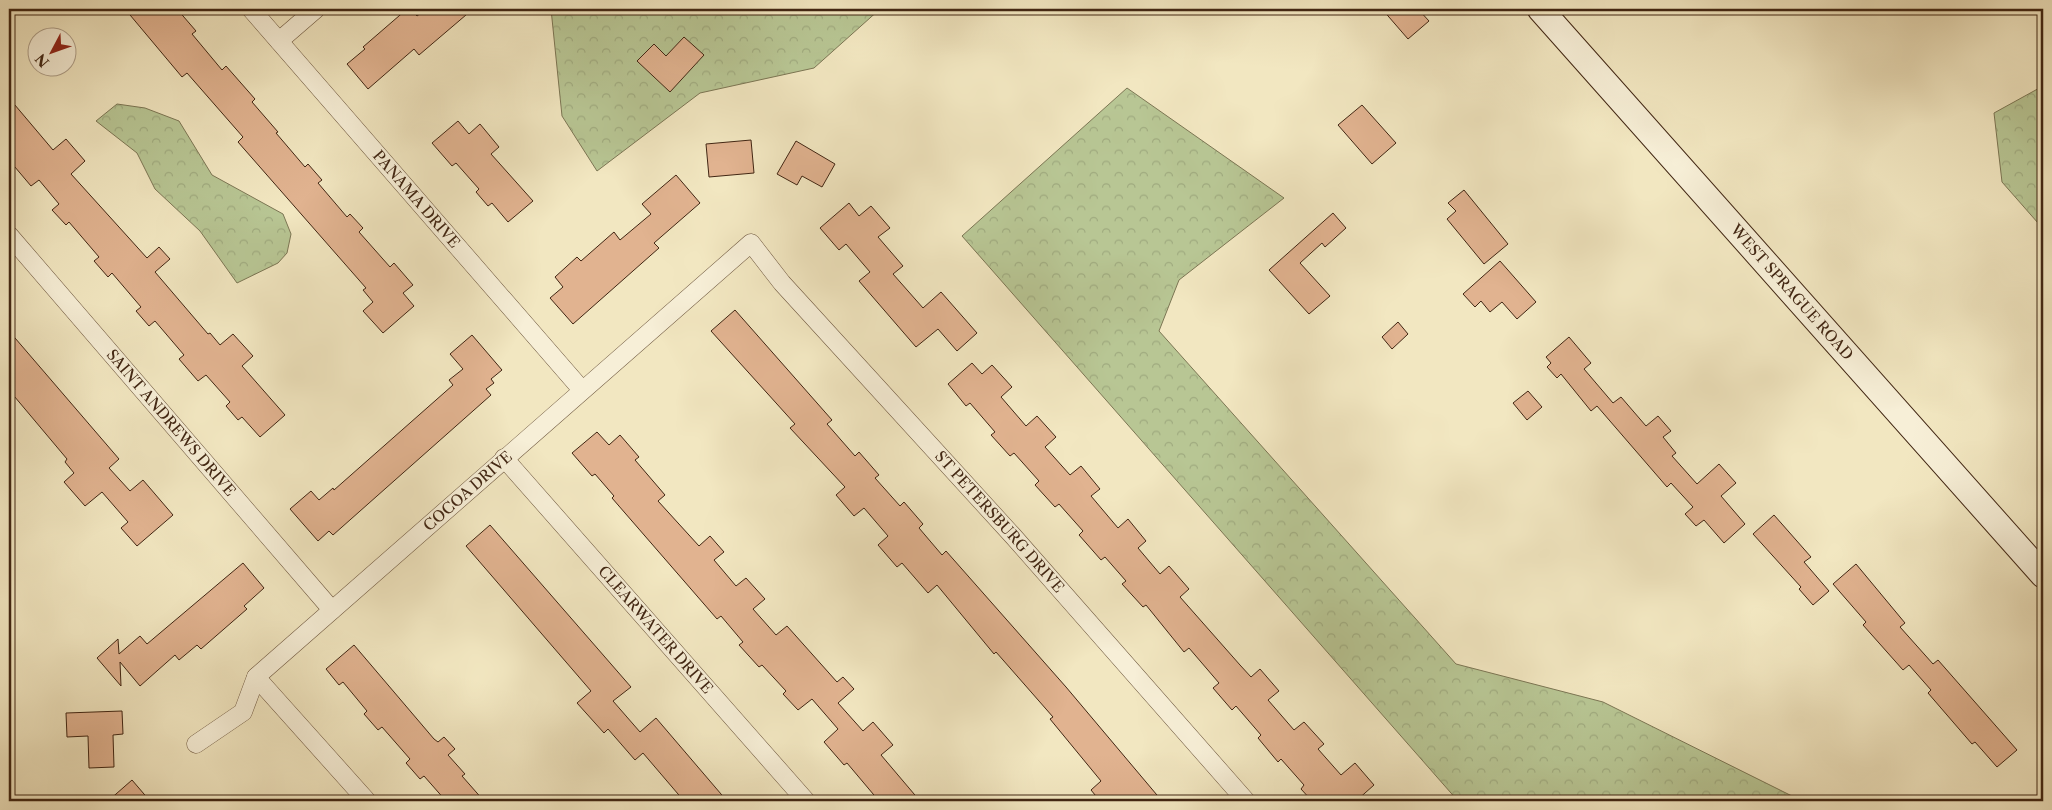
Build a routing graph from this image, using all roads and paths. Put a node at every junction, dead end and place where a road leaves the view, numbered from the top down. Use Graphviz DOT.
graph roads {
  1 [pos="251,9"];
  2 [pos="316,9"];
  3 [pos="1540,9"];
  4 [pos="279,41"];
  5 [pos="9,236"];
  6 [pos="751,244"];
  7 [pos="582,390"];
  8 [pos="504,458"];
  9 [pos="2043,576"];
  10 [pos="332,610"];
  11 [pos="256,677"];
  12 [pos="196,744"];
  13 [pos="367,801"];
  14 [pos="806,801"];
  15 [pos="1246,801"];
  1 -- 4 [label="street, PANAMA DRIVE"];
  2 -- 4 [label="street"];
  3 -- 9 [label="street, WEST SPRAGUE ROAD"];
  4 -- 7 [label="street, PANAMA DRIVE"];
  5 -- 10 [label="street, SAINT ANDREWS DRIVE"];
  6 -- 7 [label="street, COCOA DRIVE"];
  6 -- 15 [label="street, ST PETERSBURG DRIVE"];
  7 -- 8 [label="street, COCOA DRIVE"];
  8 -- 10 [label="street, COCOA DRIVE"];
  8 -- 14 [label="street, CLEARWATER DRIVE"];
  10 -- 11 [label="street, COCOA DRIVE"];
  11 -- 12 [label="street, COCOA DRIVE"];
  11 -- 13 [label="street"];
}
